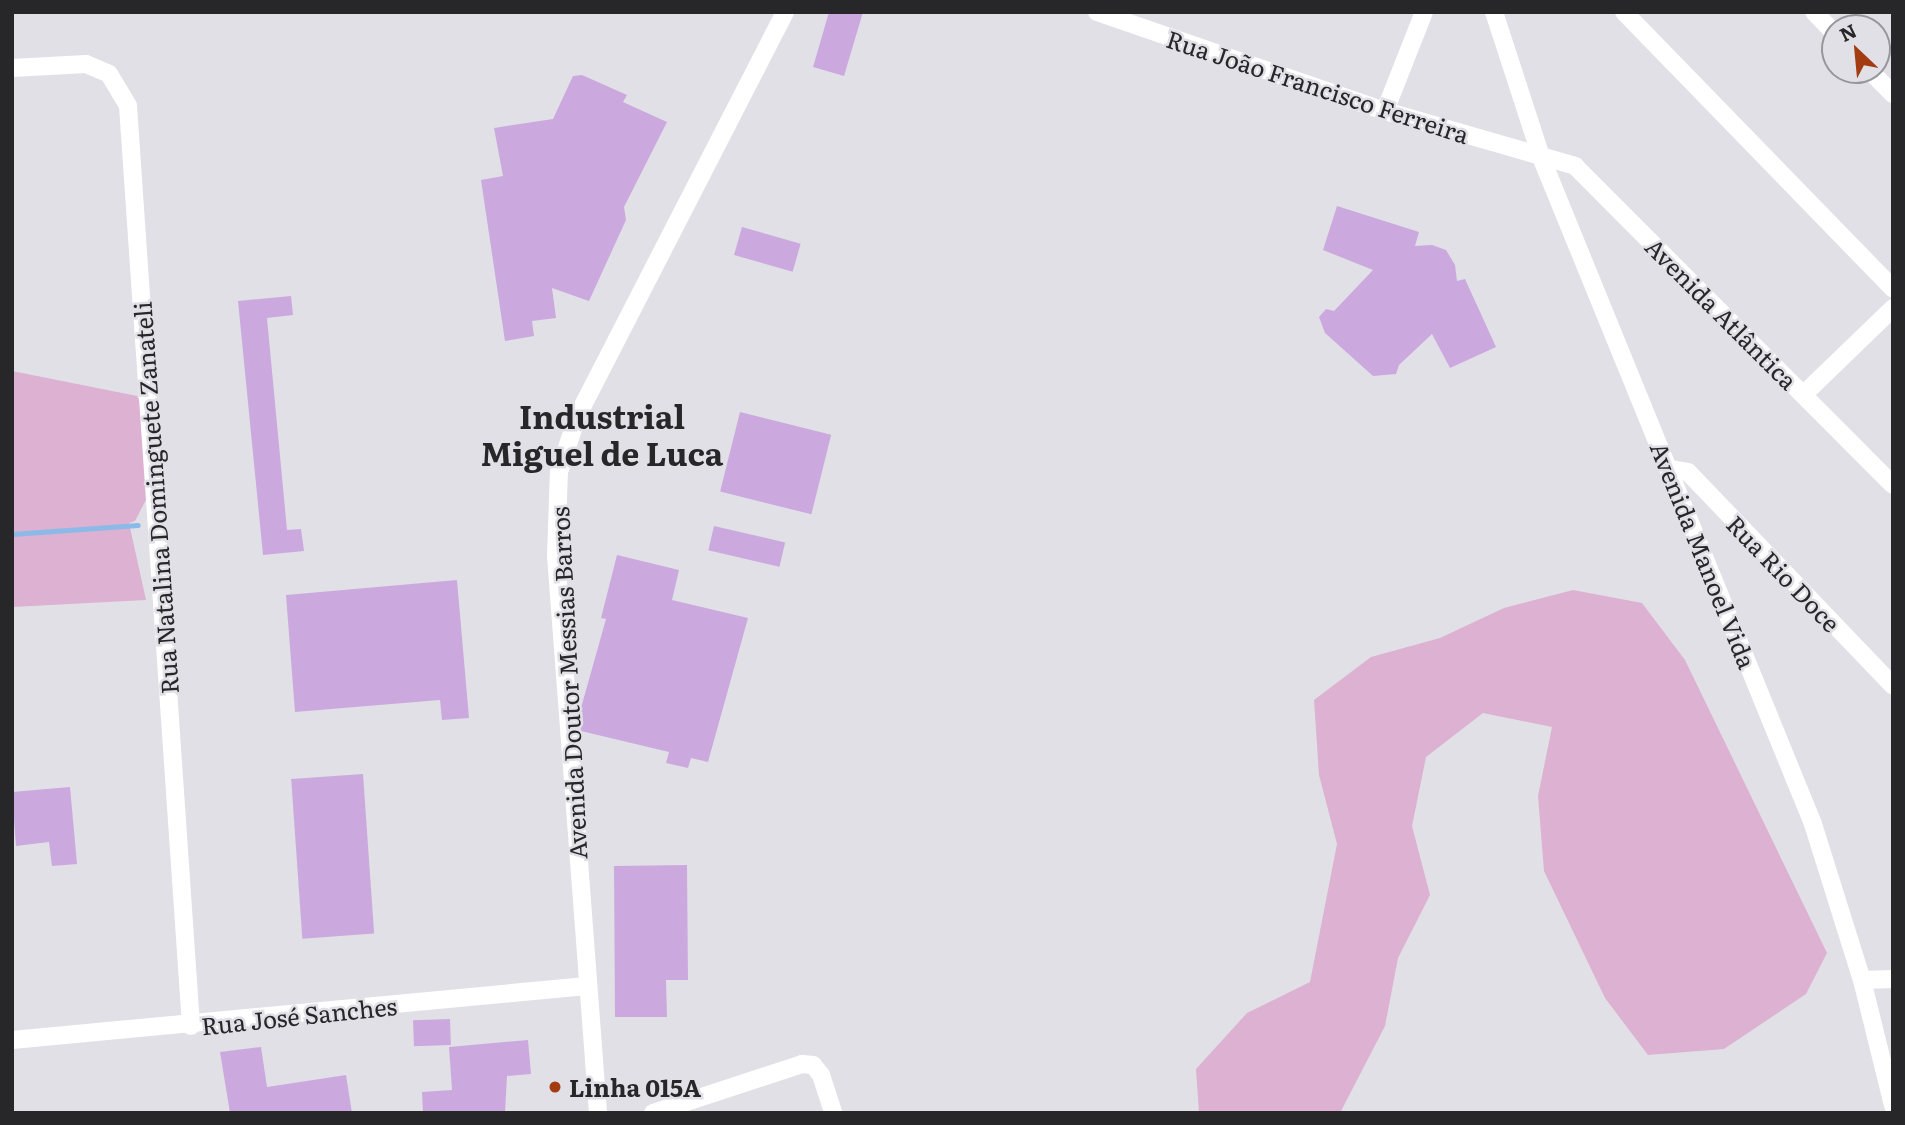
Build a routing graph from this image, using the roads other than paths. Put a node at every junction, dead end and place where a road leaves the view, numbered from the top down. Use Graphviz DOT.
graph roads {
  1 [pos="785,12"];
  2 [pos="1097,12"];
  3 [pos="1424,12"];
  4 [pos="1494,12"];
  5 [pos="1624,12"];
  6 [pos="12,68"];
  7 [pos="1385,111"];
  8 [pos="1541,157"];
  9 [pos="1893,289"];
  10 [pos="1893,308"];
  11 [pos="1804,394"];
  12 [pos="1671,470"];
  13 [pos="1893,485"];
  14 [pos="1893,687"];
  15 [pos="1861,979"];
  16 [pos="1893,979"];
  17 [pos="586,986"];
  18 [pos="191,1026"];
  19 [pos="12,1040"];
  20 [pos="1893,1105"];
  21 [pos="598,1113"];
  22 [pos="653,1113"];
  23 [pos="833,1113"];
  1 -- 17 [label="street, Avenida Doutor Messias Barros"];
  2 -- 7 [label="street, Rua João Francisco Ferreira"];
  3 -- 7 [label="street"];
  4 -- 8 [label="street, Avenida Manoel Vida"];
  5 -- 9 [label="street"];
  6 -- 18 [label="street, Rua Natalina Dominguete Zanateli"];
  7 -- 8 [label="street, Rua João Francisco Ferreira"];
  8 -- 11 [label="street, Avenida Atlântica"];
  8 -- 12 [label="street, Avenida Manoel Vida"];
  10 -- 11 [label="street"];
  11 -- 13 [label="street, Avenida Atlântica"];
  12 -- 14 [label="street, Rua Rio Doce"];
  12 -- 15 [label="street, Avenida Manoel Vida"];
  15 -- 16 [label="street"];
  15 -- 20 [label="street, Avenida Manoel Vida"];
  17 -- 18 [label="street, Rua José Sanches"];
  17 -- 21 [label="street, Avenida Doutor Messias Barros"];
  18 -- 19 [label="street, Rua José Sanches"];
  22 -- 23 [label="street"];
}
